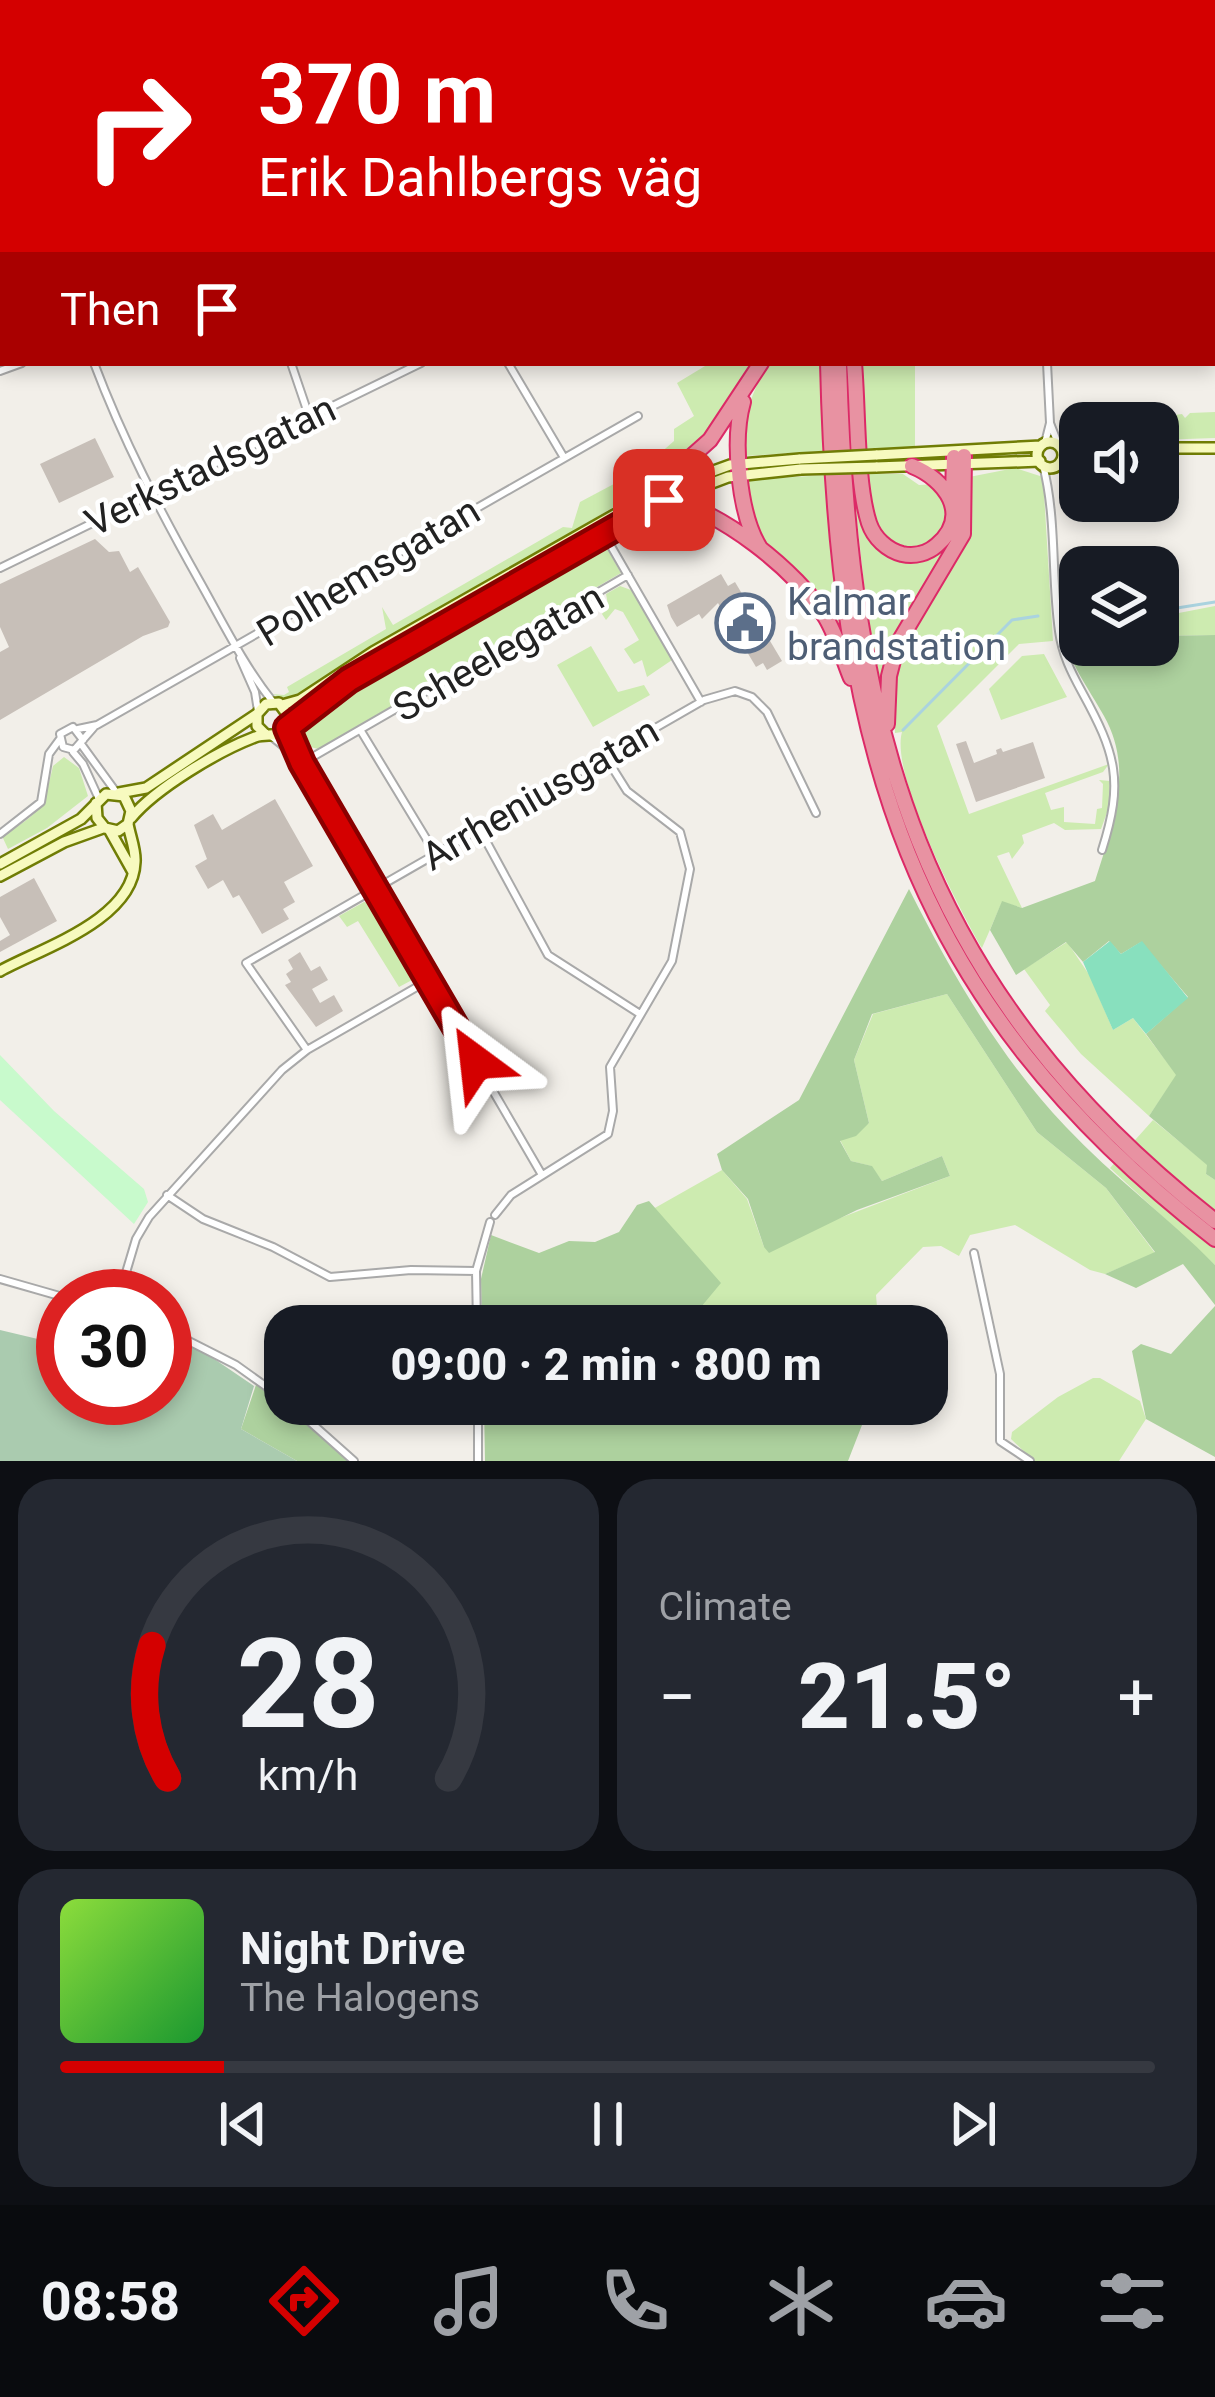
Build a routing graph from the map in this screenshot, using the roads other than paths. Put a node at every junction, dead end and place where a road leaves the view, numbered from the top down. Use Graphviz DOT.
graph roads {
  1 [pos="95,366"];
  2 [pos="292,366"];
  3 [pos="415,366"];
  4 [pos="510,366"];
  5 [pos="759,366"];
  6 [pos="828,366"];
  7 [pos="839,366"];
  8 [pos="854,366"];
  9 [pos="1047,366"];
  10 [pos="748,385"];
  11 [pos="309,416"];
  12 [pos="638,416"];
  13 [pos="1050,423"];
  14 [pos="1043,444"];
  15 [pos="1059,445"];
  16 [pos="1059,447"];
  17 [pos="1215,448"];
  18 [pos="1179,449"];
  19 [pos="1002,450"];
  20 [pos="895,454"];
  21 [pos="562,456"];
  22 [pos="1059,456"];
  23 [pos="959,460"];
  24 [pos="1041,463"];
  25 [pos="800,464"];
  26 [pos="1058,464"];
  27 [pos="912,466"];
  28 [pos="742,469"];
  29 [pos="1051,488"];
  30 [pos="151,495"];
  31 [pos="646,497"];
  32 [pos="664,500"];
  33 [pos="953,500"];
  34 [pos="601,528"];
  35 [pos="763,554"];
  36 [pos="0,568"];
  37 [pos="628,575"];
  38 [pos="237,649"];
  39 [pos="701,702"];
  40 [pos="278,704"];
  41 [pos="258,712"];
  42 [pos="864,715"];
  43 [pos="97,725"];
  44 [pos="288,727"];
  45 [pos="78,729"];
  46 [pos="361,731"];
  47 [pos="268,736"];
  48 [pos="60,740"];
  49 [pos="82,742"];
  50 [pos="886,747"];
  51 [pos="68,749"];
  52 [pos="605,756"];
  53 [pos="301,761"];
  54 [pos="48,765"];
  55 [pos="118,793"];
  56 [pos="97,801"];
  57 [pos="817,813"];
  58 [pos="130,821"];
  59 [pos="479,828"];
  60 [pos="108,830"];
  61 [pos="0,834"];
  62 [pos="1102,850"];
  63 [pos="435,853"];
  64 [pos="0,864"];
  65 [pos="133,872"];
  66 [pos="0,876"];
  67 [pos="374,888"];
  68 [pos="0,970"];
  69 [pos="429,980"];
  70 [pos="640,1014"];
  71 [pos="307,1050"];
  72 [pos="542,1175"];
  73 [pos="167,1196"];
  74 [pos="1183,1214"];
  75 [pos="1215,1217"];
  76 [pos="1215,1239"];
  77 [pos="1215,1249"];
  78 [pos="974,1253"];
  79 [pos="128,1269"];
  80 [pos="476,1271"];
  81 [pos="0,1280"];
  82 [pos="36,1290"];
  83 [pos="477,1305"];
  84 [pos="192,1343"];
  85 [pos="264,1385"];
  86 [pos="314,1425"];
  87 [pos="478,1425"];
  88 [pos="354,1461"];
  89 [pos="478,1461"];
  90 [pos="1030,1461"];
  1 -- 30 [label="street"];
  2 -- 11 [label="street"];
  3 -- 11 [label="street, Verkstadsgatan"];
  4 -- 21 [label="street"];
  5 -- 10 [label="highway"];
  6 -- 42 [label="highway"];
  7 -- 50 [label="highway"];
  8 -- 33 [label="highway"];
  9 -- 13 [label="street"];
  10 -- 28 [label="highway"];
  10 -- 31 [label="highway"];
  11 -- 30 [label="street, Verkstadsgatan"];
  12 -- 21 [label="street, Polhemsgatan"];
  13 -- 14 [label="street"];
  13 -- 15 [label="street"];
  14 -- 16 [label="main road"];
  14 -- 19 [label="main road"];
  14 -- 24 [label="main road"];
  17 -- 18 [label="main road"];
  19 -- 20 [label="main road"];
  19 -- 23 [label="main road"];
  20 -- 23 [label="main road"];
  20 -- 25 [label="main road, bridge"];
  21 -- 38 [label="street, Polhemsgatan"];
  22 -- 26 [label="main road"];
  23 -- 24 [label="main road"];
  23 -- 27 [label="main road"];
  23 -- 33 [label="highway"];
  23 -- 50 [label="highway"];
  24 -- 26 [label="main road"];
  24 -- 29 [label="street"];
  25 -- 27 [label="main road, bridge"];
  25 -- 28 [label="main road"];
  26 -- 29 [label="street"];
  27 -- 33 [label="highway"];
  28 -- 31 [label="main road"];
  28 -- 32 [label="main road"];
  28 -- 35 [label="highway"];
  29 -- 62 [label="street"];
  30 -- 36 [label="street, Verkstadsgatan"];
  30 -- 38 [label="street"];
  31 -- 34 [label="main road"];
  32 -- 34 [label="main road"];
  32 -- 35 [label="highway"];
  34 -- 37 [label="street"];
  34 -- 40 [label="main road"];
  34 -- 44 [label="main road"];
  35 -- 42 [label="highway"];
  37 -- 39 [label="street, Scheelegatan"];
  37 -- 46 [label="street, Scheelegatan"];
  38 -- 40 [label="street"];
  38 -- 41 [label="street"];
  38 -- 43 [label="street, Polhemsgatan"];
  39 -- 52 [label="street, Arrheniusgatan"];
  39 -- 57 [label="street, Arrheniusgatan"];
  40 -- 41 [label="main road"];
  40 -- 44 [label="main road"];
  41 -- 47 [label="main road"];
  41 -- 55 [label="main road"];
  42 -- 74 [label="highway"];
  43 -- 45 [label="street, Polhemsgatan"];
  43 -- 49 [label="street, Polhemsgatan"];
  44 -- 47 [label="main road"];
  44 -- 53 [label="street"];
  45 -- 48 [label="street, Polhemsgatan"];
  45 -- 49 [label="street"];
  46 -- 53 [label="street, Scheelegatan"];
  46 -- 63 [label="street"];
  47 -- 53 [label="street"];
  47 -- 58 [label="main road"];
  48 -- 51 [label="street"];
  48 -- 54 [label="street"];
  49 -- 51 [label="street, Polhemsgatan"];
  49 -- 55 [label="street"];
  50 -- 75 [label="highway"];
  51 -- 54 [label="street"];
  51 -- 56 [label="street"];
  52 -- 59 [label="street, Arrheniusgatan"];
  52 -- 70 [label="street"];
  53 -- 67 [label="street"];
  54 -- 61 [label="street"];
  55 -- 56 [label="main road"];
  55 -- 58 [label="main road"];
  56 -- 60 [label="main road"];
  56 -- 64 [label="main road"];
  58 -- 60 [label="main road"];
  58 -- 65 [label="main road"];
  59 -- 63 [label="street, Arrheniusgatan"];
  59 -- 70 [label="street"];
  60 -- 65 [label="main road"];
  60 -- 66 [label="main road"];
  63 -- 67 [label="street, Arrheniusgatan"];
  65 -- 68 [label="main road"];
  67 -- 69 [label="street"];
  67 -- 71 [label="street, Arrheniusgatan"];
  69 -- 71 [label="street"];
  69 -- 72 [label="street"];
  70 -- 72 [label="street"];
  71 -- 73 [label="street"];
  72 -- 80 [label="street"];
  73 -- 79 [label="street"];
  73 -- 80 [label="street"];
  74 -- 76 [label="highway"];
  74 -- 77 [label="highway"];
  78 -- 90 [label="street"];
  80 -- 83 [label="street"];
  81 -- 82 [label="street"];
  84 -- 85 [label="street"];
  86 -- 88 [label="street"];
  87 -- 89 [label="street"];
}
